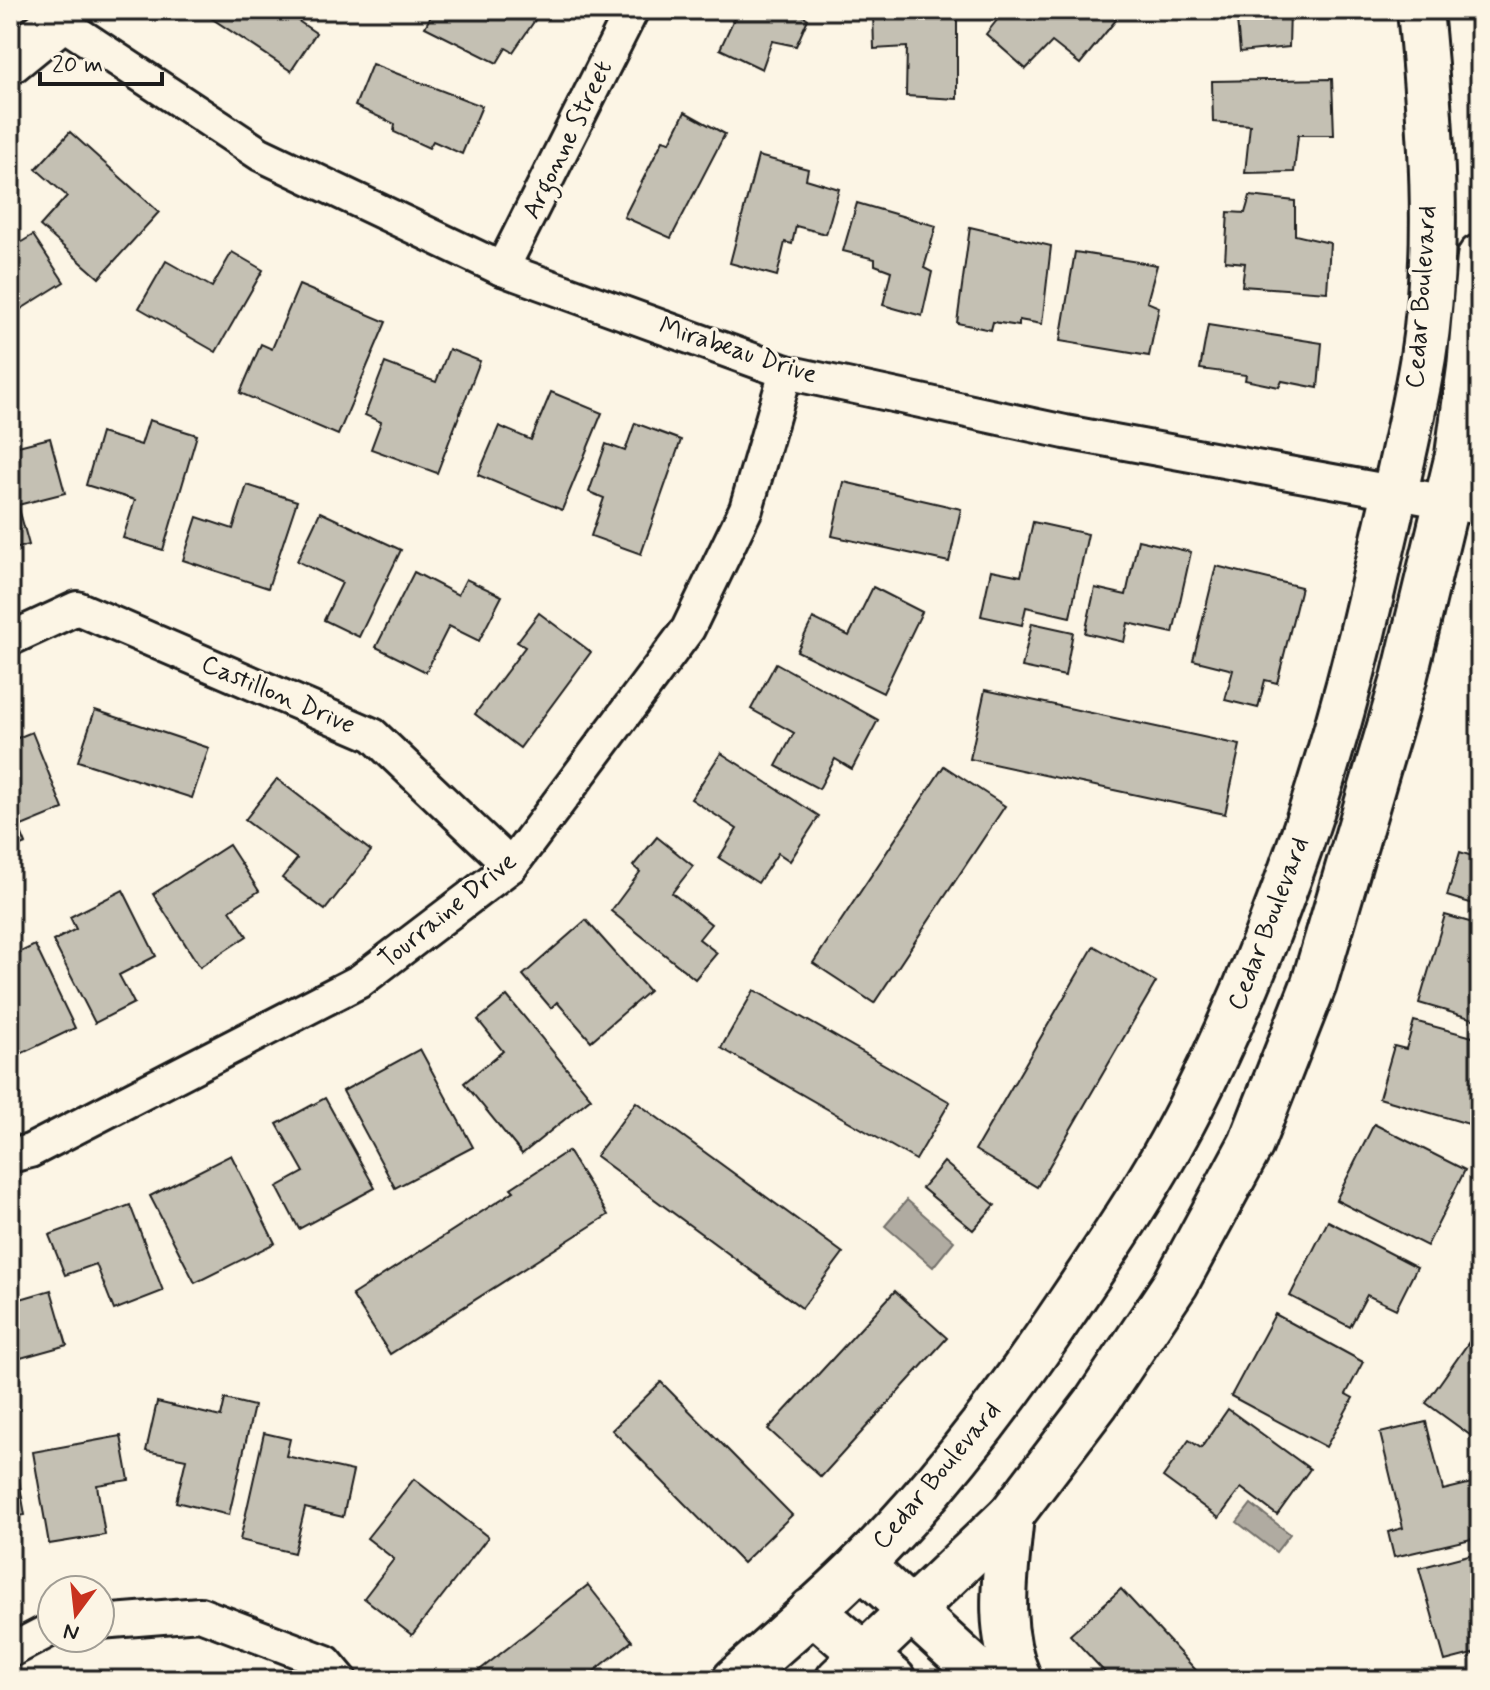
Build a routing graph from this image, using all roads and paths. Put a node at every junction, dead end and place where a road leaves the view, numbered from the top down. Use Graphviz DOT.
graph roads {
  1 [pos="632,10"];
  2 [pos="1420,10"];
  3 [pos="63,16"];
  4 [pos="10,61"];
  5 [pos="1480,257"];
  6 [pos="502,269"];
  7 [pos="786,372"];
  8 [pos="1395,493"];
  9 [pos="1464,505"];
  10 [pos="10,639"];
  11 [pos="511,866"];
  12 [pos="10,1156"];
  13 [pos="1011,1515"];
  14 [pos="861,1565"];
  15 [pos="812,1610"];
  16 [pos="910,1611"];
  17 [pos="116,1621"];
  18 [pos="36,1637"];
  19 [pos="10,1651"];
  20 [pos="865,1671"];
  21 [pos="341,1680"];
  22 [pos="735,1680"];
  23 [pos="987,1680"];
  24 [pos="1019,1680"];
  1 -- 6 [label="street, Argonne Street"];
  2 -- 8 [label="street, Cedar Boulevard"];
  3 -- 4 [label="street"];
  3 -- 6 [label="street, Mirabeau Drive"];
  5 -- 9 [label="street, Cedar Boulevard"];
  6 -- 7 [label="street, Mirabeau Drive"];
  7 -- 8 [label="street, Mirabeau Drive"];
  7 -- 11 [label="street, Tourraine Drive"];
  8 -- 9 [label="street, Mirabeau Drive"];
  8 -- 14 [label="street, Cedar Boulevard"];
  9 -- 13 [label="street, Cedar Boulevard"];
  10 -- 11 [label="street, Castillon Drive"];
  11 -- 12 [label="street, Tourraine Drive"];
  13 -- 16 [label="street, Cedar Boulevard"];
  13 -- 24 [label="street"];
  14 -- 15 [label="street, Cedar Boulevard"];
  14 -- 16 [label="street"];
  15 -- 20 [label="street"];
  15 -- 22 [label="street, Cedar Boulevard"];
  16 -- 20 [label="street, Cedar Boulevard"];
  16 -- 23 [label="street"];
  17 -- 21 [label="street"];
  18 -- 19 [label="street"];
}
